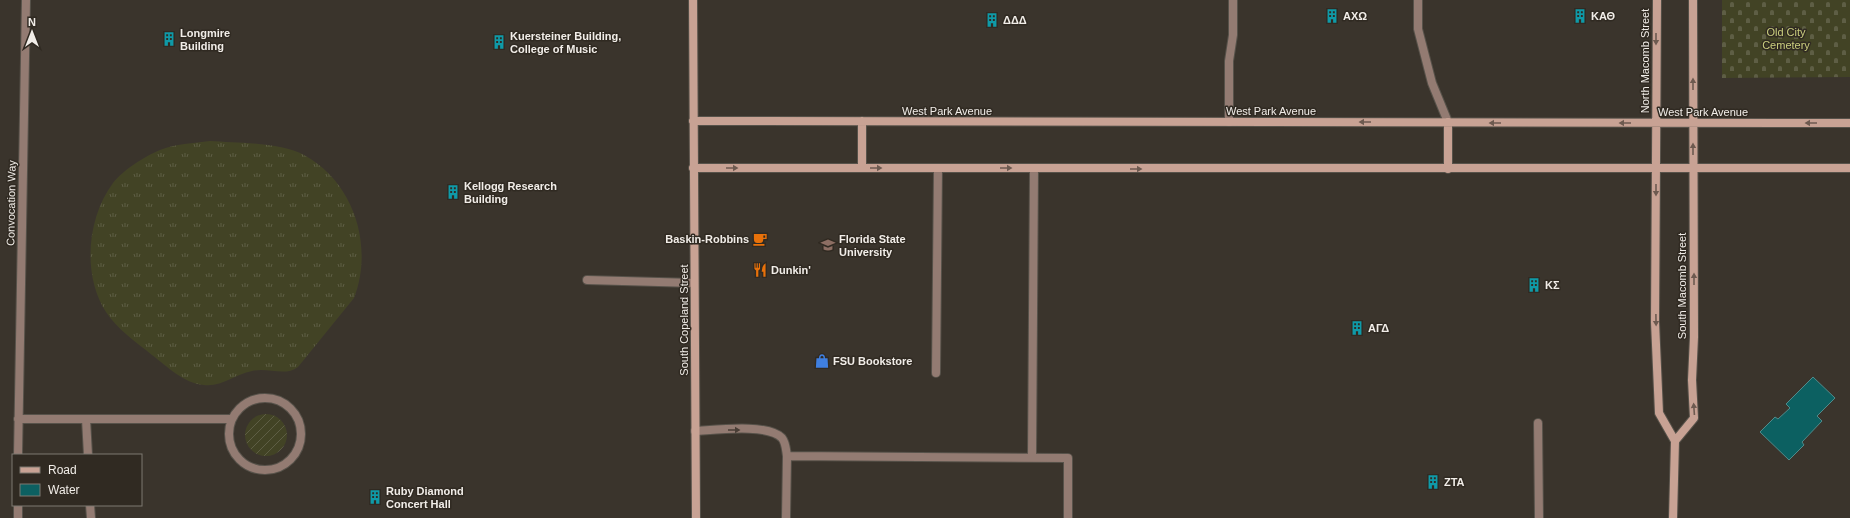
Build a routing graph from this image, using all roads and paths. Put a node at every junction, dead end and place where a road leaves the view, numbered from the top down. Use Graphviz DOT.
graph roads {
  1 [pos="26,0"];
  2 [pos="692,0"];
  3 [pos="1233,0"];
  4 [pos="1418,0"];
  5 [pos="1657,0"];
  6 [pos="1693,0"];
  7 [pos="693,122"];
  8 [pos="862,122"];
  9 [pos="1229,122"];
  10 [pos="1448,122"];
  11 [pos="1656,123"];
  12 [pos="1693,123"];
  13 [pos="1850,123"];
  14 [pos="693,168"];
  15 [pos="862,168"];
  16 [pos="938,168"];
  17 [pos="1850,168"];
  18 [pos="1034,169"];
  19 [pos="1448,169"];
  20 [pos="1656,169"];
  21 [pos="1693,169"];
  22 [pos="587,280"];
  23 [pos="694,283"];
  24 [pos="936,373"];
  25 [pos="18,419"];
  26 [pos="86,419"];
  27 [pos="232,419"];
  28 [pos="1538,423"];
  29 [pos="696,431"];
  30 [pos="1675,441"];
  31 [pos="18,454"];
  32 [pos="88,454"];
  33 [pos="787,456"];
  34 [pos="1032,458"];
  35 [pos="18,506"];
  36 [pos="90,506"];
  37 [pos="18,518"];
  38 [pos="91,518"];
  39 [pos="696,518"];
  40 [pos="786,518"];
  41 [pos="1068,518"];
  42 [pos="1539,518"];
  43 [pos="1673,518"];
  1 -- 25 [label="lane, Convocation Way"];
  2 -- 7 [label="street, South Copeland Street"];
  3 -- 9 [label="lane"];
  4 -- 10 [label="lane"];
  5 -- 11 [label="street, North Macomb Street, one-way"];
  12 -- 6 [label="street, one-way"];
  7 -- 8 [label="street, West Park Avenue"];
  7 -- 14 [label="street, South Copeland Street"];
  8 -- 9 [label="street, West Park Avenue"];
  8 -- 15 [label="street"];
  10 -- 9 [label="street, West Park Avenue, one-way"];
  11 -- 10 [label="street, West Park Avenue, one-way"];
  10 -- 19 [label="street"];
  11 -- 12 [label="street, West Park Avenue"];
  11 -- 20 [label="street"];
  13 -- 12 [label="street, West Park Avenue, one-way"];
  21 -- 12 [label="street, South Macomb Street, one-way"];
  14 -- 15 [label="street, one-way"];
  14 -- 23 [label="street, South Copeland Street"];
  15 -- 16 [label="street, one-way"];
  16 -- 18 [label="street, one-way"];
  16 -- 24 [label="lane"];
  17 -- 21 [label="street"];
  18 -- 19 [label="street, one-way"];
  18 -- 34 [label="lane"];
  19 -- 20 [label="street"];
  20 -- 21 [label="street"];
  20 -- 30 [label="street, one-way"];
  30 -- 21 [label="street, South Macomb Street, one-way"];
  22 -- 23 [label="lane"];
  23 -- 29 [label="street, South Copeland Street"];
  25 -- 26 [label="lane"];
  25 -- 31 [label="lane, Convocation Way"];
  26 -- 27 [label="lane"];
  26 -- 32 [label="lane"];
  27 -- 27 [label="lane"];
  28 -- 42 [label="lane"];
  29 -- 33 [label="lane, one-way"];
  29 -- 39 [label="street, South Copeland Street"];
  30 -- 43 [label="street"];
  33 -- 34 [label="lane"];
  33 -- 40 [label="lane"];
  34 -- 41 [label="lane"];
  35 -- 37 [label="lane"];
  36 -- 38 [label="lane"];
}
